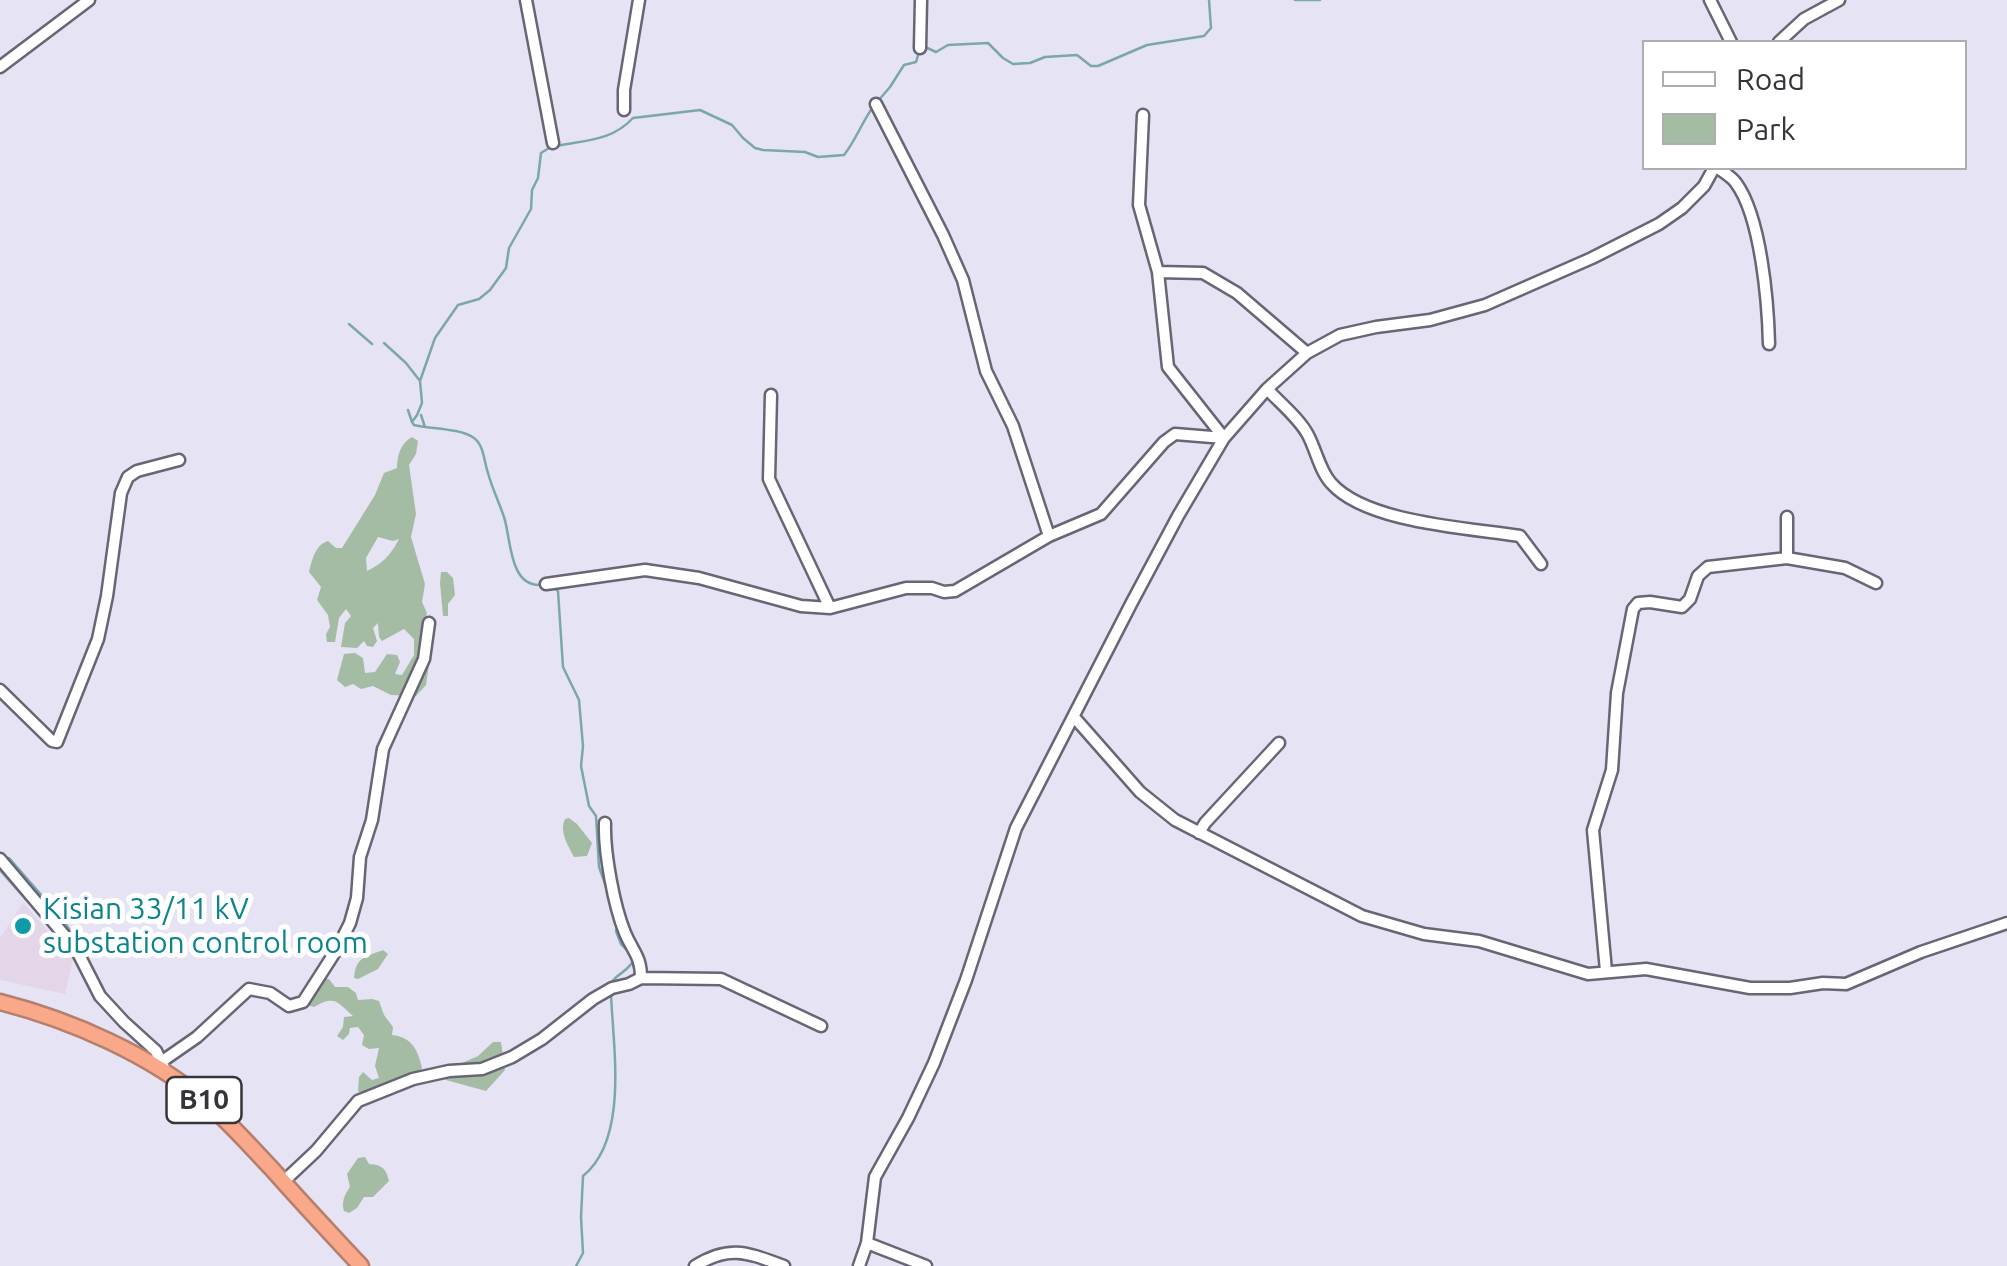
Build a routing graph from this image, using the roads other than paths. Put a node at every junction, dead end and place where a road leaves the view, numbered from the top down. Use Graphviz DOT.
graph roads {
  1 [pos="89,0"];
  2 [pos="526,0"];
  3 [pos="639,0"];
  4 [pos="921,0"];
  5 [pos="1710,0"];
  6 [pos="1839,0"];
  7 [pos="1730,40"];
  8 [pos="1781,40"];
  9 [pos="920,48"];
  10 [pos="0,67"];
  11 [pos="876,104"];
  12 [pos="624,110"];
  13 [pos="1143,115"];
  14 [pos="552,143"];
  15 [pos="1715,170"];
  16 [pos="1719,170"];
  17 [pos="1158,272"];
  18 [pos="1770,344"];
  19 [pos="1307,353"];
  20 [pos="1268,388"];
  21 [pos="771,395"];
  22 [pos="1224,438"];
  23 [pos="178,460"];
  24 [pos="1787,517"];
  25 [pos="1048,536"];
  26 [pos="1787,558"];
  27 [pos="1541,564"];
  28 [pos="1876,583"];
  29 [pos="546,584"];
  30 [pos="830,608"];
  31 [pos="429,623"];
  32 [pos="0,690"];
  33 [pos="1074,717"];
  34 [pos="1279,743"];
  35 [pos="604,823"];
  36 [pos="1199,833"];
  37 [pos="0,859"];
  38 [pos="2007,923"];
  39 [pos="1606,971"];
  40 [pos="641,978"];
  41 [pos="0,1002"];
  42 [pos="820,1026"];
  43 [pos="164,1068"];
  44 [pos="283,1182"];
  45 [pos="867,1243"];
  46 [pos="361,1266"];
  47 [pos="694,1266"];
  48 [pos="784,1266"];
  49 [pos="859,1266"];
  50 [pos="926,1266"];
  1 -- 10 [label="street"];
  2 -- 14 [label="street"];
  3 -- 12 [label="street"];
  4 -- 9 [label="street"];
  5 -- 7 [label="street"];
  6 -- 8 [label="street"];
  11 -- 25 [label="street"];
  13 -- 17 [label="street"];
  15 -- 19 [label="street"];
  16 -- 18 [label="street"];
  17 -- 19 [label="street"];
  17 -- 22 [label="street"];
  19 -- 20 [label="street"];
  20 -- 22 [label="street"];
  20 -- 27 [label="street"];
  21 -- 30 [label="street"];
  22 -- 25 [label="street"];
  22 -- 33 [label="street"];
  23 -- 32 [label="street"];
  24 -- 26 [label="street"];
  25 -- 30 [label="street"];
  26 -- 28 [label="street"];
  26 -- 39 [label="street"];
  29 -- 30 [label="street"];
  31 -- 43 [label="street"];
  33 -- 36 [label="street"];
  33 -- 45 [label="street"];
  34 -- 36 [label="street"];
  35 -- 40 [label="street"];
  36 -- 39 [label="street"];
  37 -- 43 [label="street"];
  38 -- 39 [label="street"];
  40 -- 42 [label="street"];
  40 -- 44 [label="street"];
  41 -- 43 [label="highway, B10"];
  43 -- 44 [label="highway, B10"];
  44 -- 46 [label="highway, B10"];
  45 -- 49 [label="street"];
  45 -- 50 [label="street"];
  47 -- 48 [label="street"];
}
